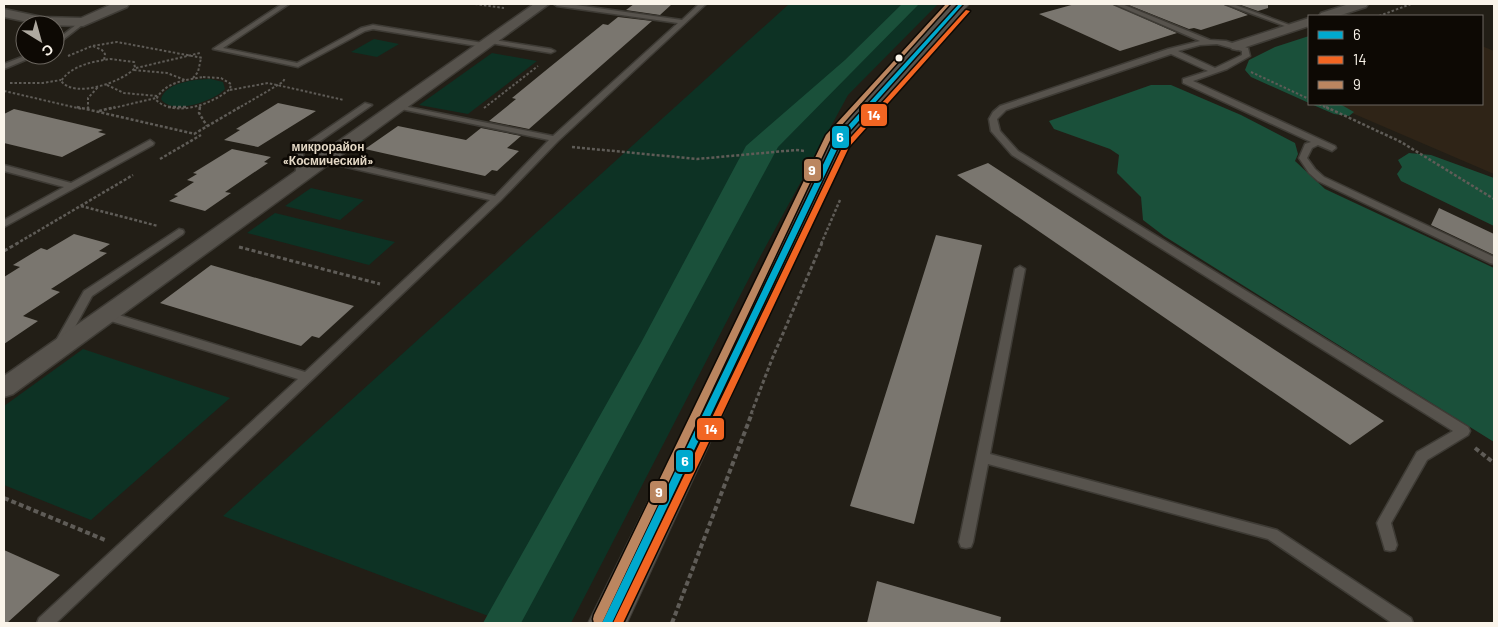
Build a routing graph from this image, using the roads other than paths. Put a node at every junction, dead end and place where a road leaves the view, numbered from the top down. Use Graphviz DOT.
graph roads {
  1 [pos="122,4"];
  2 [pos="286,4"];
  3 [pos="542,4"];
  4 [pos="557,4"];
  5 [pos="703,4"];
  6 [pos="961,4"];
  7 [pos="1117,4"];
  8 [pos="1228,4"];
  9 [pos="1357,4"];
  10 [pos="4,13"];
  11 [pos="1329,15"];
  12 [pos="84,22"];
  13 [pos="683,22"];
  14 [pos="1308,22"];
  15 [pos="1292,27"];
  16 [pos="65,36"];
  17 [pos="1207,41"];
  18 [pos="486,43"];
  19 [pos="1237,46"];
  20 [pos="550,51"];
  21 [pos="1171,51"];
  22 [pos="1215,71"];
  23 [pos="368,105"];
  24 [pos="396,106"];
  25 [pos="552,142"];
  26 [pos="1318,142"];
  27 [pos="150,143"];
  28 [pos="1332,148"];
  29 [pos="323,159"];
  30 [pos="4,168"];
  31 [pos="299,176"];
  32 [pos="71,186"];
  33 [pos="497,199"];
  34 [pos="4,224"];
  35 [pos="179,232"];
  36 [pos="1494,261"];
  37 [pos="1020,269"];
  38 [pos="105,315"];
  39 [pos="56,350"];
  40 [pos="307,377"];
  41 [pos="4,388"];
  42 [pos="983,457"];
  43 [pos="966,542"];
  44 [pos="1390,546"];
  45 [pos="45,623"];
  46 [pos="607,623"];
  47 [pos="1405,623"];
  1 -- 12 [label="street"];
  2 -- 18 [label="lane"];
  3 -- 18 [label="street"];
  4 -- 13 [label="lane"];
  5 -- 13 [label="lane"];
  6 -- 46 [label="street"];
  7 -- 17 [label="lane"];
  8 -- 15 [label="lane"];
  9 -- 11 [label="street"];
  10 -- 12 [label="street"];
  12 -- 16 [label="lane"];
  13 -- 25 [label="lane"];
  14 -- 15 [label="street"];
  15 -- 19 [label="street"];
  17 -- 19 [label="lane"];
  17 -- 21 [label="lane"];
  18 -- 20 [label="lane"];
  18 -- 24 [label="street"];
  19 -- 22 [label="lane"];
  21 -- 22 [label="lane"];
  21 -- 44 [label="lane"];
  22 -- 26 [label="lane"];
  23 -- 31 [label="lane"];
  24 -- 25 [label="lane"];
  24 -- 29 [label="street"];
  25 -- 33 [label="lane"];
  26 -- 28 [label="lane"];
  26 -- 36 [label="lane"];
  27 -- 32 [label="lane"];
  29 -- 31 [label="street"];
  29 -- 33 [label="lane"];
  30 -- 32 [label="lane"];
  31 -- 38 [label="street"];
  32 -- 34 [label="lane"];
  33 -- 40 [label="lane"];
  35 -- 39 [label="lane"];
  37 -- 42 [label="lane"];
  38 -- 39 [label="street"];
  38 -- 40 [label="lane"];
  39 -- 41 [label="street"];
  40 -- 45 [label="lane"];
  42 -- 43 [label="lane"];
  42 -- 47 [label="lane"];
}
